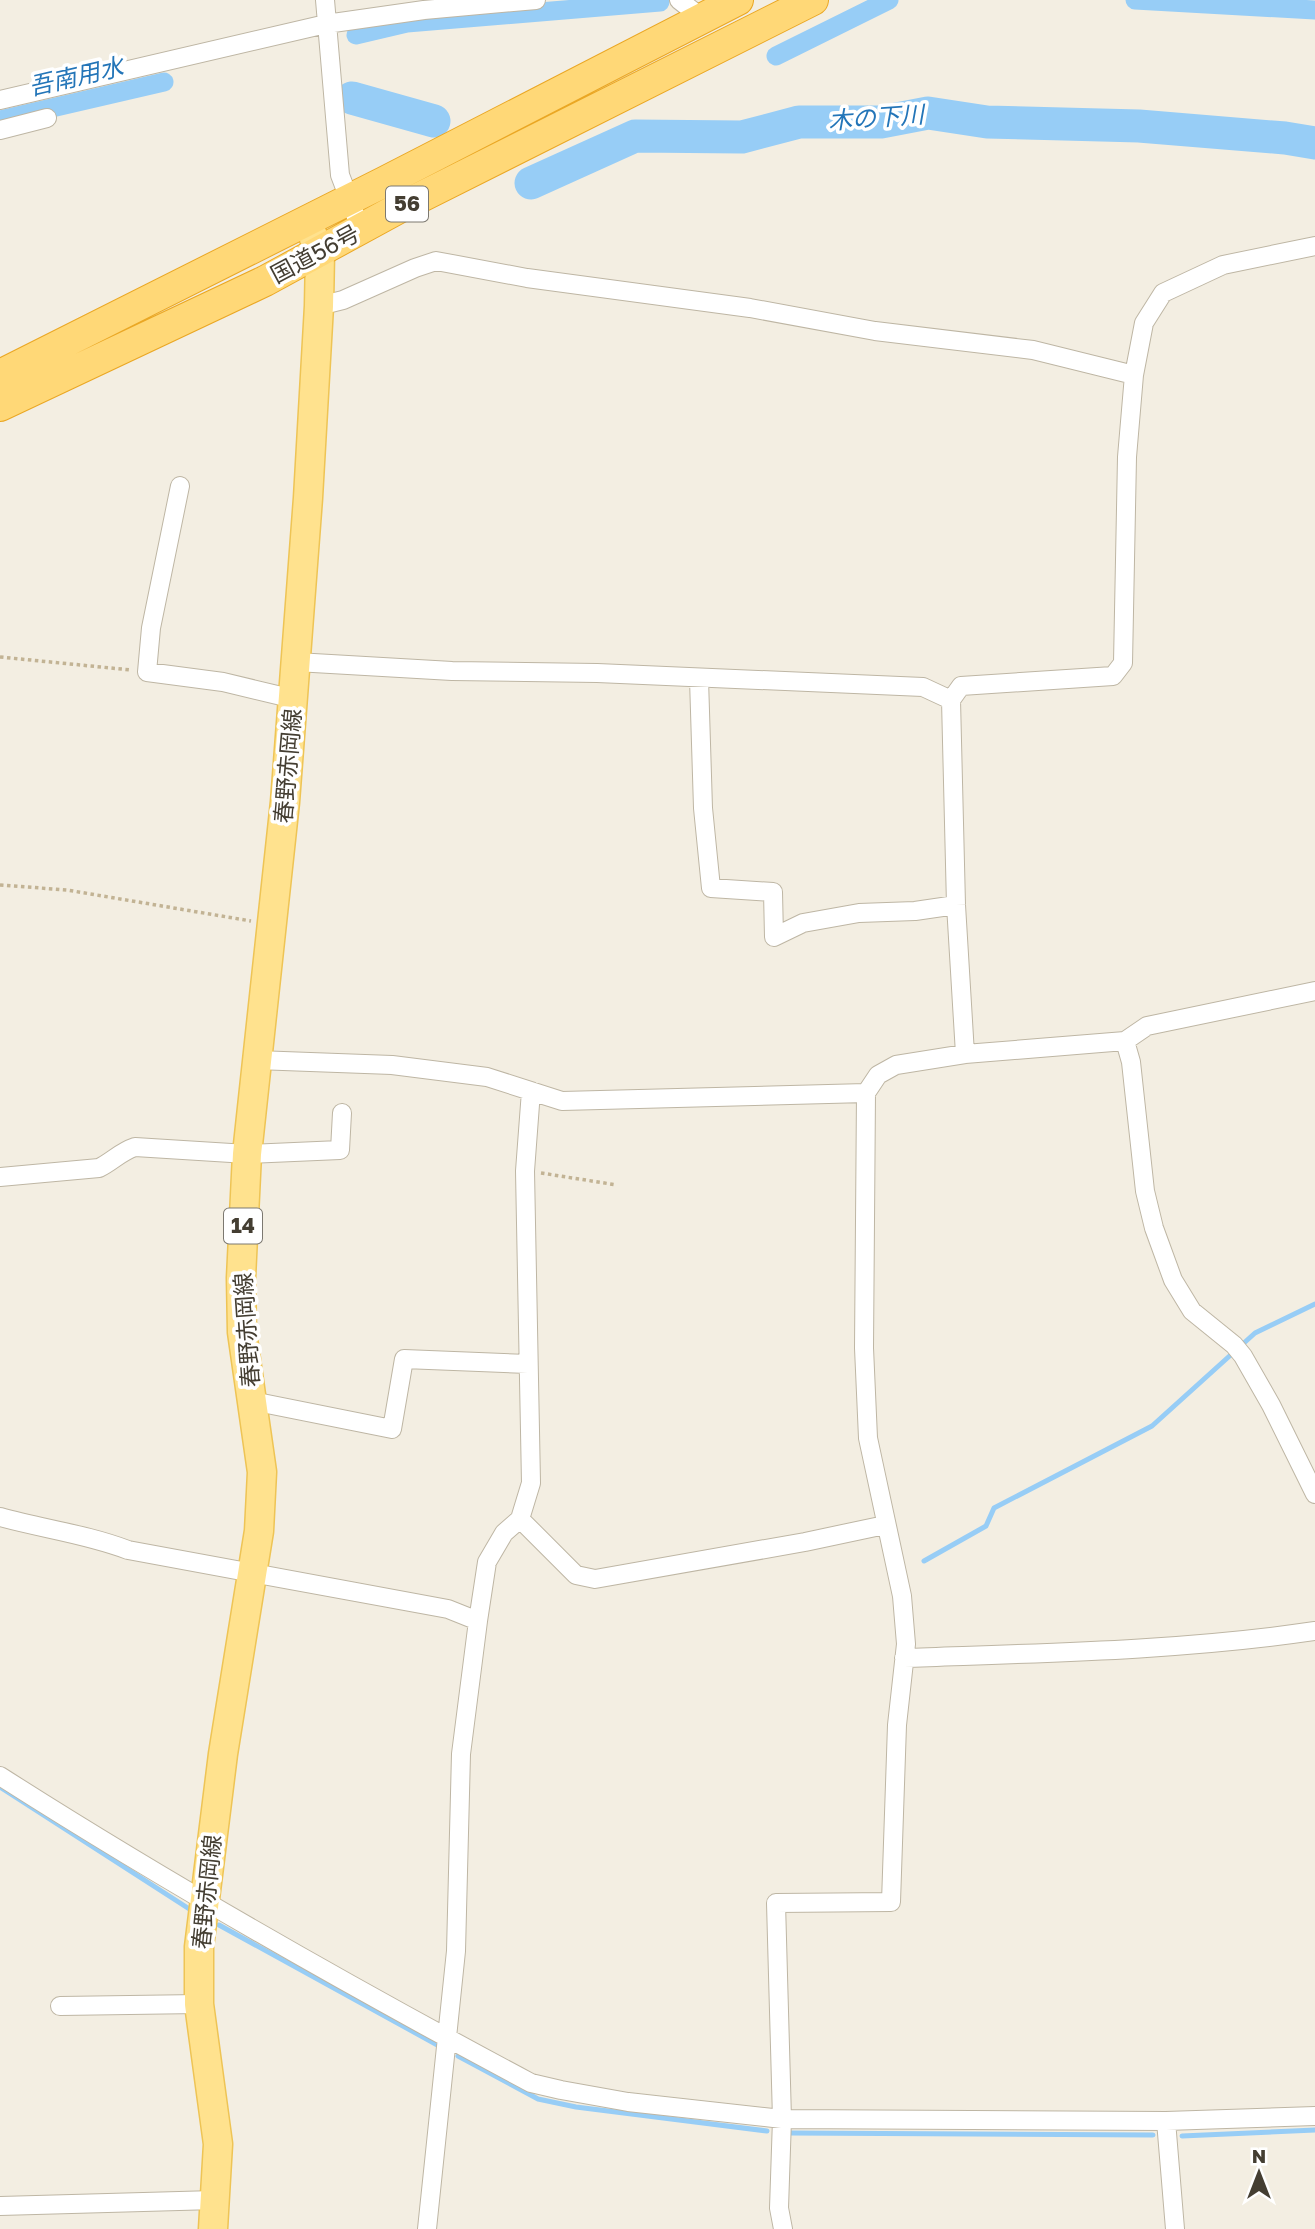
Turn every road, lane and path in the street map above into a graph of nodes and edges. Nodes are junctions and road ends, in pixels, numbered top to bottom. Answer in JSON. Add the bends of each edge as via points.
{"nodes":[{"id":1,"x":324,"y":0,"type":"edge"},
{"id":2,"x":536,"y":0,"type":"edge"},
{"id":3,"x":738,"y":0,"type":"edge"},
{"id":4,"x":813,"y":0,"type":"edge"},
{"id":5,"x":690,"y":9,"type":"edge"},
{"id":6,"x":326,"y":24,"type":"junction"},
{"id":7,"x":0,"y":100,"type":"edge"},
{"id":8,"x":47,"y":118,"type":"dead end"},
{"id":9,"x":0,"y":130,"type":"edge"},
{"id":10,"x":348,"y":199,"type":"junction"},
{"id":11,"x":307,"y":221,"type":"junction"},
{"id":12,"x":361,"y":230,"type":"junction"},
{"id":13,"x":1315,"y":246,"type":"edge"},
{"id":14,"x":320,"y":253,"type":"junction"},
{"id":15,"x":320,"y":306,"type":"junction"},
{"id":16,"x":1135,"y":374,"type":"junction"},
{"id":17,"x":0,"y":375,"type":"edge"},
{"id":18,"x":0,"y":406,"type":"edge"},
{"id":19,"x":180,"y":486,"type":"dead end"},
{"id":20,"x":0,"y":657,"type":"edge"},
{"id":21,"x":296,"y":662,"type":"junction"},
{"id":22,"x":147,"y":672,"type":"junction"},
{"id":23,"x":699,"y":679,"type":"junction"},
{"id":24,"x":294,"y":699,"type":"junction"},
{"id":25,"x":951,"y":699,"type":"junction"},
{"id":26,"x":0,"y":885,"type":"edge"},
{"id":27,"x":956,"y":905,"type":"junction"},
{"id":28,"x":272,"y":924,"type":"junction"},
{"id":29,"x":1315,"y":991,"type":"edge"},
{"id":30,"x":1125,"y":1041,"type":"junction"},
{"id":31,"x":965,"y":1054,"type":"junction"},
{"id":32,"x":256,"y":1060,"type":"junction"},
{"id":33,"x":531,"y":1091,"type":"junction"},
{"id":34,"x":866,"y":1093,"type":"junction"},
{"id":35,"x":342,"y":1114,"type":"dead end"},
{"id":36,"x":247,"y":1154,"type":"junction"},
{"id":37,"x":525,"y":1171,"type":"junction"},
{"id":38,"x":0,"y":1177,"type":"edge"},
{"id":39,"x":617,"y":1185,"type":"dead end"},
{"id":40,"x":528,"y":1364,"type":"junction"},
{"id":41,"x":252,"y":1401,"type":"junction"},
{"id":42,"x":1315,"y":1494,"type":"edge"},
{"id":43,"x":0,"y":1517,"type":"edge"},
{"id":44,"x":520,"y":1519,"type":"junction"},
{"id":45,"x":886,"y":1525,"type":"junction"},
{"id":46,"x":253,"y":1573,"type":"junction"},
{"id":47,"x":478,"y":1621,"type":"junction"},
{"id":48,"x":1315,"y":1631,"type":"edge"},
{"id":49,"x":904,"y":1658,"type":"junction"},
{"id":50,"x":0,"y":1776,"type":"edge"},
{"id":51,"x":206,"y":1902,"type":"junction"},
{"id":52,"x":199,"y":2004,"type":"junction"},
{"id":53,"x":60,"y":2006,"type":"dead end"},
{"id":54,"x":448,"y":2039,"type":"junction"},
{"id":55,"x":1315,"y":2116,"type":"edge"},
{"id":56,"x":782,"y":2119,"type":"junction"},
{"id":57,"x":1166,"y":2121,"type":"junction"},
{"id":58,"x":215,"y":2200,"type":"junction"},
{"id":59,"x":0,"y":2206,"type":"edge"},
{"id":60,"x":213,"y":2229,"type":"edge"},
{"id":61,"x":427,"y":2229,"type":"edge"},
{"id":62,"x":783,"y":2229,"type":"edge"},
{"id":63,"x":1175,"y":2229,"type":"edge"}],
"edges":[{"from":1,"to":6,"type":"street"},
{"from":2,"to":6,"type":"street"},
{"from":3,"to":5,"type":"highway","name":"国道56号","number":"56"},
{"from":4,"to":12,"type":"highway","name":"国道56号","number":"56"},
{"from":5,"to":10,"type":"highway","name":"国道56号","number":"56"},
{"from":6,"to":7,"type":"street"},
{"from":6,"to":10,"type":"street","via":[[340,175]]},
{"from":8,"to":9,"type":"street"},
{"from":10,"to":11,"type":"highway","name":"国道56号","number":"56"},
{"from":10,"to":12,"type":"street"},
{"from":11,"to":14,"type":"main road","name":"春野赤岡線","number":"14"},
{"from":11,"to":17,"type":"highway","name":"国道56号","number":"56"},
{"from":12,"to":14,"type":"highway","name":"国道56号","number":"56"},
{"from":13,"to":16,"type":"street","via":[[1223,265],[1163,293],[1143,323]]},
{"from":14,"to":15,"type":"main road","name":"春野赤岡線","number":"14"},
{"from":14,"to":18,"type":"highway","name":"国道56号","number":"56"},
{"from":15,"to":16,"type":"street","via":[[436,261],[875,331],[1033,350]]},
{"from":15,"to":21,"type":"main road","name":"春野赤岡線","number":"14"},
{"from":16,"to":25,"type":"street","via":[[1126,457],[1123,663],[1113,676],[961,686]]},
{"from":19,"to":22,"type":"street","via":[[151,628]]},
{"from":20,"to":22,"type":"path"},
{"from":21,"to":23,"type":"street"},
{"from":21,"to":24,"type":"main road","name":"春野赤岡線","number":"14"},
{"from":22,"to":24,"type":"street","via":[[223,682]]},
{"from":23,"to":25,"type":"street","via":[[923,687]]},
{"from":23,"to":27,"type":"street","via":[[711,888],[773,892],[774,937],[803,923],[859,913]]},
{"from":24,"to":28,"type":"main road","name":"春野赤岡線","number":"14"},
{"from":25,"to":27,"type":"street"},
{"from":26,"to":28,"type":"path","via":[[66,890]]},
{"from":27,"to":31,"type":"street"},
{"from":28,"to":32,"type":"main road","name":"春野赤岡線","number":"14"},
{"from":29,"to":30,"type":"street","via":[[1147,1026]]},
{"from":30,"to":31,"type":"street"},
{"from":30,"to":42,"type":"street","via":[[1145,1191],[1173,1280],[1192,1311],[1238,1351]]},
{"from":31,"to":34,"type":"street","via":[[896,1065],[878,1075]]},
{"from":32,"to":33,"type":"street","via":[[392,1065],[487,1076]]},
{"from":32,"to":36,"type":"main road","name":"春野赤岡線","number":"14"},
{"from":33,"to":34,"type":"street","via":[[562,1101]]},
{"from":33,"to":37,"type":"street"},
{"from":34,"to":45,"type":"street","via":[[868,1438]]},
{"from":35,"to":36,"type":"street","via":[[340,1150]]},
{"from":36,"to":38,"type":"street","via":[[135,1147],[99,1168]]},
{"from":36,"to":41,"type":"main road","name":"春野赤岡線","number":"14","via":[[242,1332]]},
{"from":37,"to":39,"type":"path"},
{"from":37,"to":40,"type":"street"},
{"from":40,"to":41,"type":"street","via":[[404,1359],[392,1429]]},
{"from":40,"to":44,"type":"street","via":[[531,1483]]},
{"from":41,"to":46,"type":"main road","name":"春野赤岡線","number":"14","via":[[262,1472]]},
{"from":43,"to":46,"type":"street","via":[[128,1549]]},
{"from":44,"to":45,"type":"street","via":[[576,1575],[595,1579]]},
{"from":44,"to":47,"type":"street","via":[[504,1533],[486,1562]]},
{"from":45,"to":49,"type":"street","via":[[902,1596]]},
{"from":46,"to":47,"type":"street","via":[[448,1609]]},
{"from":46,"to":51,"type":"main road","name":"春野赤岡線","number":"14","via":[[223,1754]]},
{"from":47,"to":54,"type":"street","via":[[461,1754],[456,1951]]},
{"from":48,"to":49,"type":"street","via":[[1156,1648]]},
{"from":49,"to":56,"type":"street","via":[[891,1902],[776,1903]]},
{"from":50,"to":51,"type":"street"},
{"from":51,"to":52,"type":"main road","name":"春野赤岡線","number":"14","via":[[199,1947]]},
{"from":51,"to":54,"type":"street"},
{"from":52,"to":53,"type":"street"},
{"from":52,"to":58,"type":"main road","name":"春野赤岡線","number":"14","via":[[218,2144]]},
{"from":54,"to":56,"type":"street","via":[[531,2082],[561,2090]]},
{"from":54,"to":61,"type":"street"},
{"from":55,"to":57,"type":"street"},
{"from":56,"to":57,"type":"street"},
{"from":56,"to":62,"type":"street","via":[[779,2208]]},
{"from":57,"to":63,"type":"street"},
{"from":58,"to":59,"type":"street"},
{"from":58,"to":60,"type":"main road","name":"春野赤岡線","number":"14"}]}
